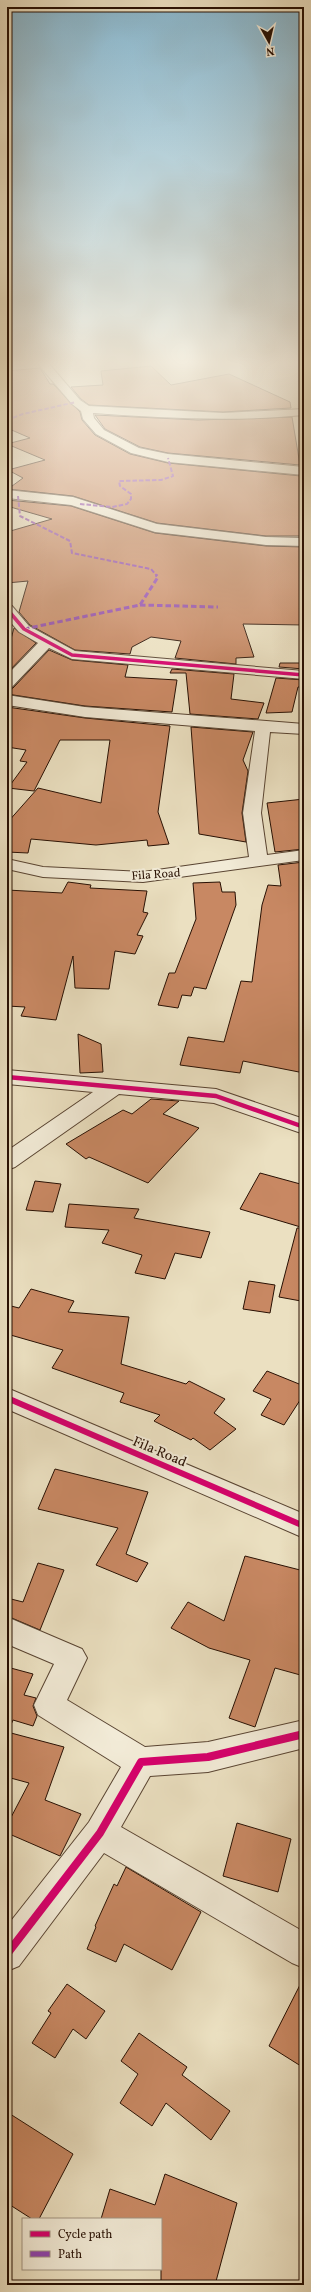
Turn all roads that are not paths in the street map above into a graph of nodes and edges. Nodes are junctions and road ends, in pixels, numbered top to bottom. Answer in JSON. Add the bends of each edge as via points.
{"nodes":[{"id":1,"x":7,"y":494,"type":"edge"},
{"id":2,"x":304,"y":542,"type":"edge"},
{"id":3,"x":7,"y":609,"type":"edge"},
{"id":4,"x":47,"y":642,"type":"junction"},
{"id":5,"x":304,"y":675,"type":"edge"},
{"id":6,"x":7,"y":684,"type":"edge"},
{"id":7,"x":7,"y":700,"type":"edge"},
{"id":8,"x":263,"y":727,"type":"junction"},
{"id":9,"x":304,"y":729,"type":"edge"},
{"id":10,"x":304,"y":856,"type":"edge"},
{"id":11,"x":259,"y":862,"type":"junction"},
{"id":12,"x":7,"y":864,"type":"edge"},
{"id":13,"x":7,"y":1077,"type":"edge"},
{"id":14,"x":113,"y":1088,"type":"junction"},
{"id":15,"x":304,"y":1127,"type":"edge"},
{"id":16,"x":7,"y":1162,"type":"edge"},
{"id":17,"x":7,"y":1398,"type":"edge"},
{"id":18,"x":304,"y":1526,"type":"edge"},
{"id":19,"x":7,"y":1630,"type":"edge"},
{"id":20,"x":304,"y":1734,"type":"edge"},
{"id":21,"x":141,"y":1762,"type":"junction"},
{"id":22,"x":100,"y":1833,"type":"junction"},
{"id":23,"x":304,"y":1951,"type":"edge"},
{"id":24,"x":7,"y":1954,"type":"edge"}],
"edges":[{"from":1,"to":2,"type":"street","via":[[72,501],[155,528],[266,541]]},
{"from":3,"to":4,"type":"street","via":[[24,629]]},
{"from":4,"to":5,"type":"street","via":[[72,655]]},
{"from":4,"to":6,"type":"street"},
{"from":7,"to":8,"type":"street","via":[[85,712]]},
{"from":8,"to":9,"type":"street"},
{"from":8,"to":11,"type":"street","via":[[252,813]]},
{"from":10,"to":11,"type":"street","name":"Fila Road"},
{"from":11,"to":12,"type":"street","name":"Fila Road","via":[[143,877],[43,872]]},
{"from":13,"to":14,"type":"street"},
{"from":14,"to":15,"type":"street","via":[[216,1096]]},
{"from":14,"to":16,"type":"street"},
{"from":17,"to":18,"type":"street","name":"Fila Road"},
{"from":19,"to":21,"type":"street","via":[[72,1658],[49,1705]]},
{"from":20,"to":21,"type":"street","via":[[208,1757]]},
{"from":21,"to":22,"type":"street"},
{"from":22,"to":23,"type":"street"},
{"from":22,"to":24,"type":"street"}]}
